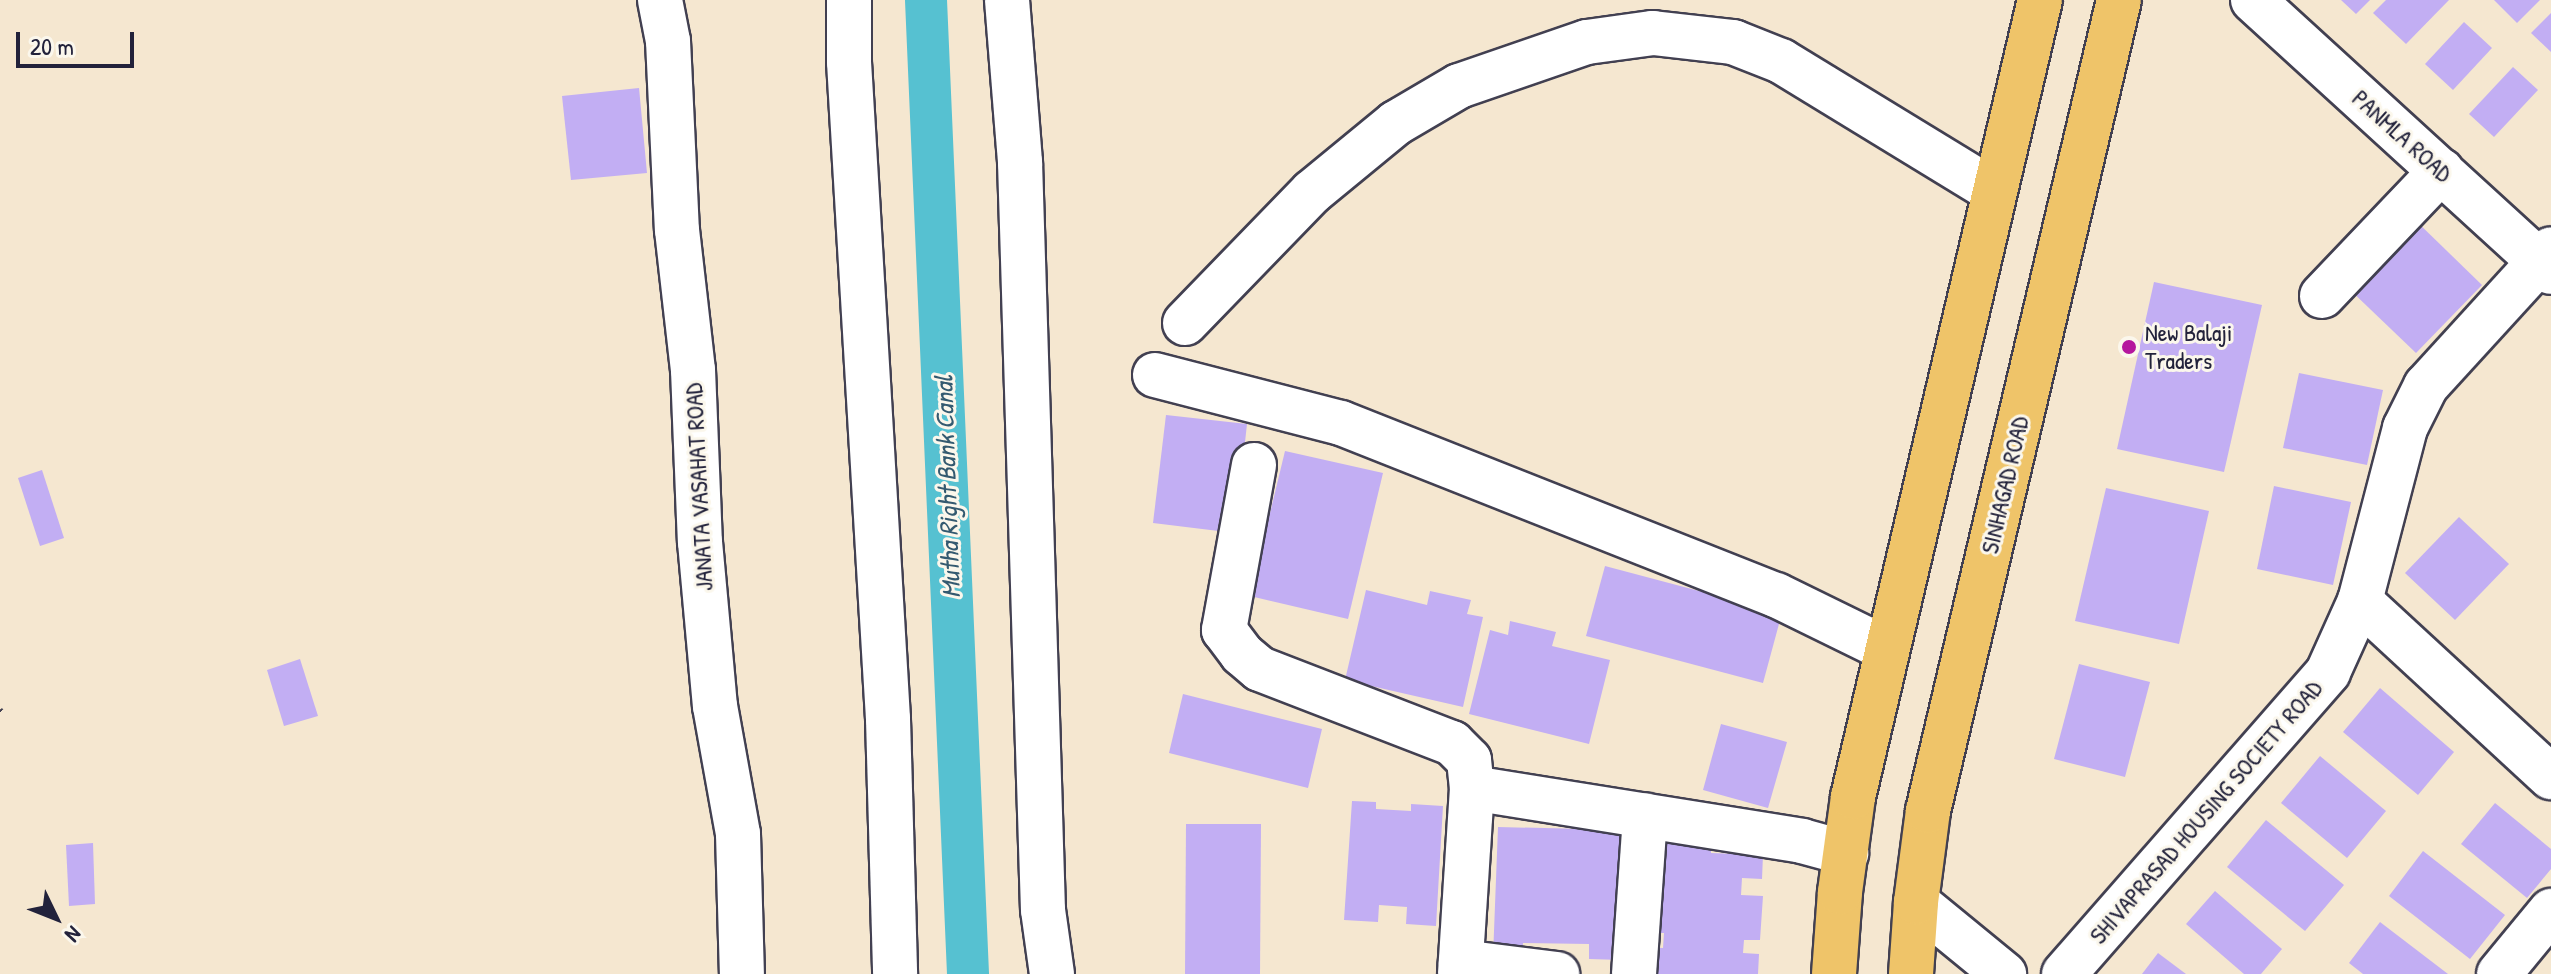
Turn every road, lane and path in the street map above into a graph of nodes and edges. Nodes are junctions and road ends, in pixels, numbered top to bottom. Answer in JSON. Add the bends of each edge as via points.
{"nodes":[{"id":1,"x":660,"y":0,"type":"edge"},
{"id":2,"x":849,"y":0,"type":"edge"},
{"id":3,"x":1007,"y":0,"type":"edge"},
{"id":4,"x":2040,"y":0,"type":"edge"},
{"id":5,"x":2119,"y":0,"type":"edge"},
{"id":6,"x":2253,"y":0,"type":"edge"},
{"id":7,"x":2441,"y":171,"type":"junction"},
{"id":8,"x":1994,"y":191,"type":"junction"},
{"id":9,"x":2547,"y":260,"type":"edge"},
{"id":10,"x":2322,"y":296,"type":"dead end"},
{"id":11,"x":1185,"y":323,"type":"dead end"},
{"id":12,"x":1155,"y":375,"type":"dead end"},
{"id":13,"x":1254,"y":465,"type":"dead end"},
{"id":14,"x":2360,"y":601,"type":"junction"},
{"id":15,"x":1886,"y":649,"type":"junction"},
{"id":16,"x":2551,"y":777,"type":"edge"},
{"id":17,"x":1472,"y":788,"type":"junction"},
{"id":18,"x":1645,"y":815,"type":"junction"},
{"id":19,"x":1846,"y":853,"type":"junction"},
{"id":20,"x":1916,"y":902,"type":"junction"},
{"id":21,"x":2551,"y":911,"type":"edge"},
{"id":22,"x":1461,"y":968,"type":"edge"},
{"id":23,"x":742,"y":974,"type":"edge"},
{"id":24,"x":895,"y":974,"type":"edge"},
{"id":25,"x":1052,"y":974,"type":"edge"},
{"id":26,"x":1557,"y":974,"type":"edge"},
{"id":27,"x":1634,"y":974,"type":"edge"},
{"id":28,"x":1834,"y":974,"type":"edge"},
{"id":29,"x":1911,"y":974,"type":"edge"},
{"id":30,"x":2004,"y":974,"type":"edge"},
{"id":31,"x":2064,"y":974,"type":"edge"},
{"id":32,"x":2499,"y":974,"type":"edge"}],
"edges":[{"from":1,"to":23,"type":"street","name":"JANATA VASAHAT ROAD","via":[[668,41],[677,230],[693,370],[700,542],[715,706],[738,834]]},
{"from":2,"to":24,"type":"street","via":[[888,719]]},
{"from":3,"to":25,"type":"street","via":[[1020,162],[1043,910]]},
{"from":4,"to":8,"type":"main road"},
{"from":5,"to":20,"type":"main road","name":"SINHAGAD ROAD","via":[[1928,811]]},
{"from":6,"to":7,"type":"street","name":"PANMLA ROAD"},
{"from":7,"to":9,"type":"street","name":"PANMLA ROAD"},
{"from":7,"to":10,"type":"street"},
{"from":8,"to":11,"type":"street","via":[[1781,61],[1733,42],[1653,33],[1587,42],[1459,86],[1396,123],[1312,192]]},
{"from":8,"to":15,"type":"main road"},
{"from":9,"to":14,"type":"street","name":"SHIVAPRASAD HOUSING SOCIETY ROAD","via":[[2426,386],[2405,428]]},
{"from":12,"to":15,"type":"street","via":[[1341,423],[1776,595]]},
{"from":13,"to":17,"type":"street","via":[[1224,630],[1260,669],[1452,743],[1469,760]]},
{"from":14,"to":16,"type":"street"},
{"from":14,"to":31,"type":"street","name":"SHIVAPRASAD HOUSING SOCIETY ROAD","via":[[2328,672]]},
{"from":15,"to":19,"type":"main road"},
{"from":17,"to":18,"type":"street"},
{"from":17,"to":22,"type":"street"},
{"from":18,"to":19,"type":"street"},
{"from":18,"to":27,"type":"street"},
{"from":19,"to":28,"type":"main road"},
{"from":20,"to":29,"type":"main road","name":"SINHAGAD ROAD"},
{"from":20,"to":30,"type":"street"},
{"from":21,"to":32,"type":"street"},
{"from":22,"to":26,"type":"street"}]}
